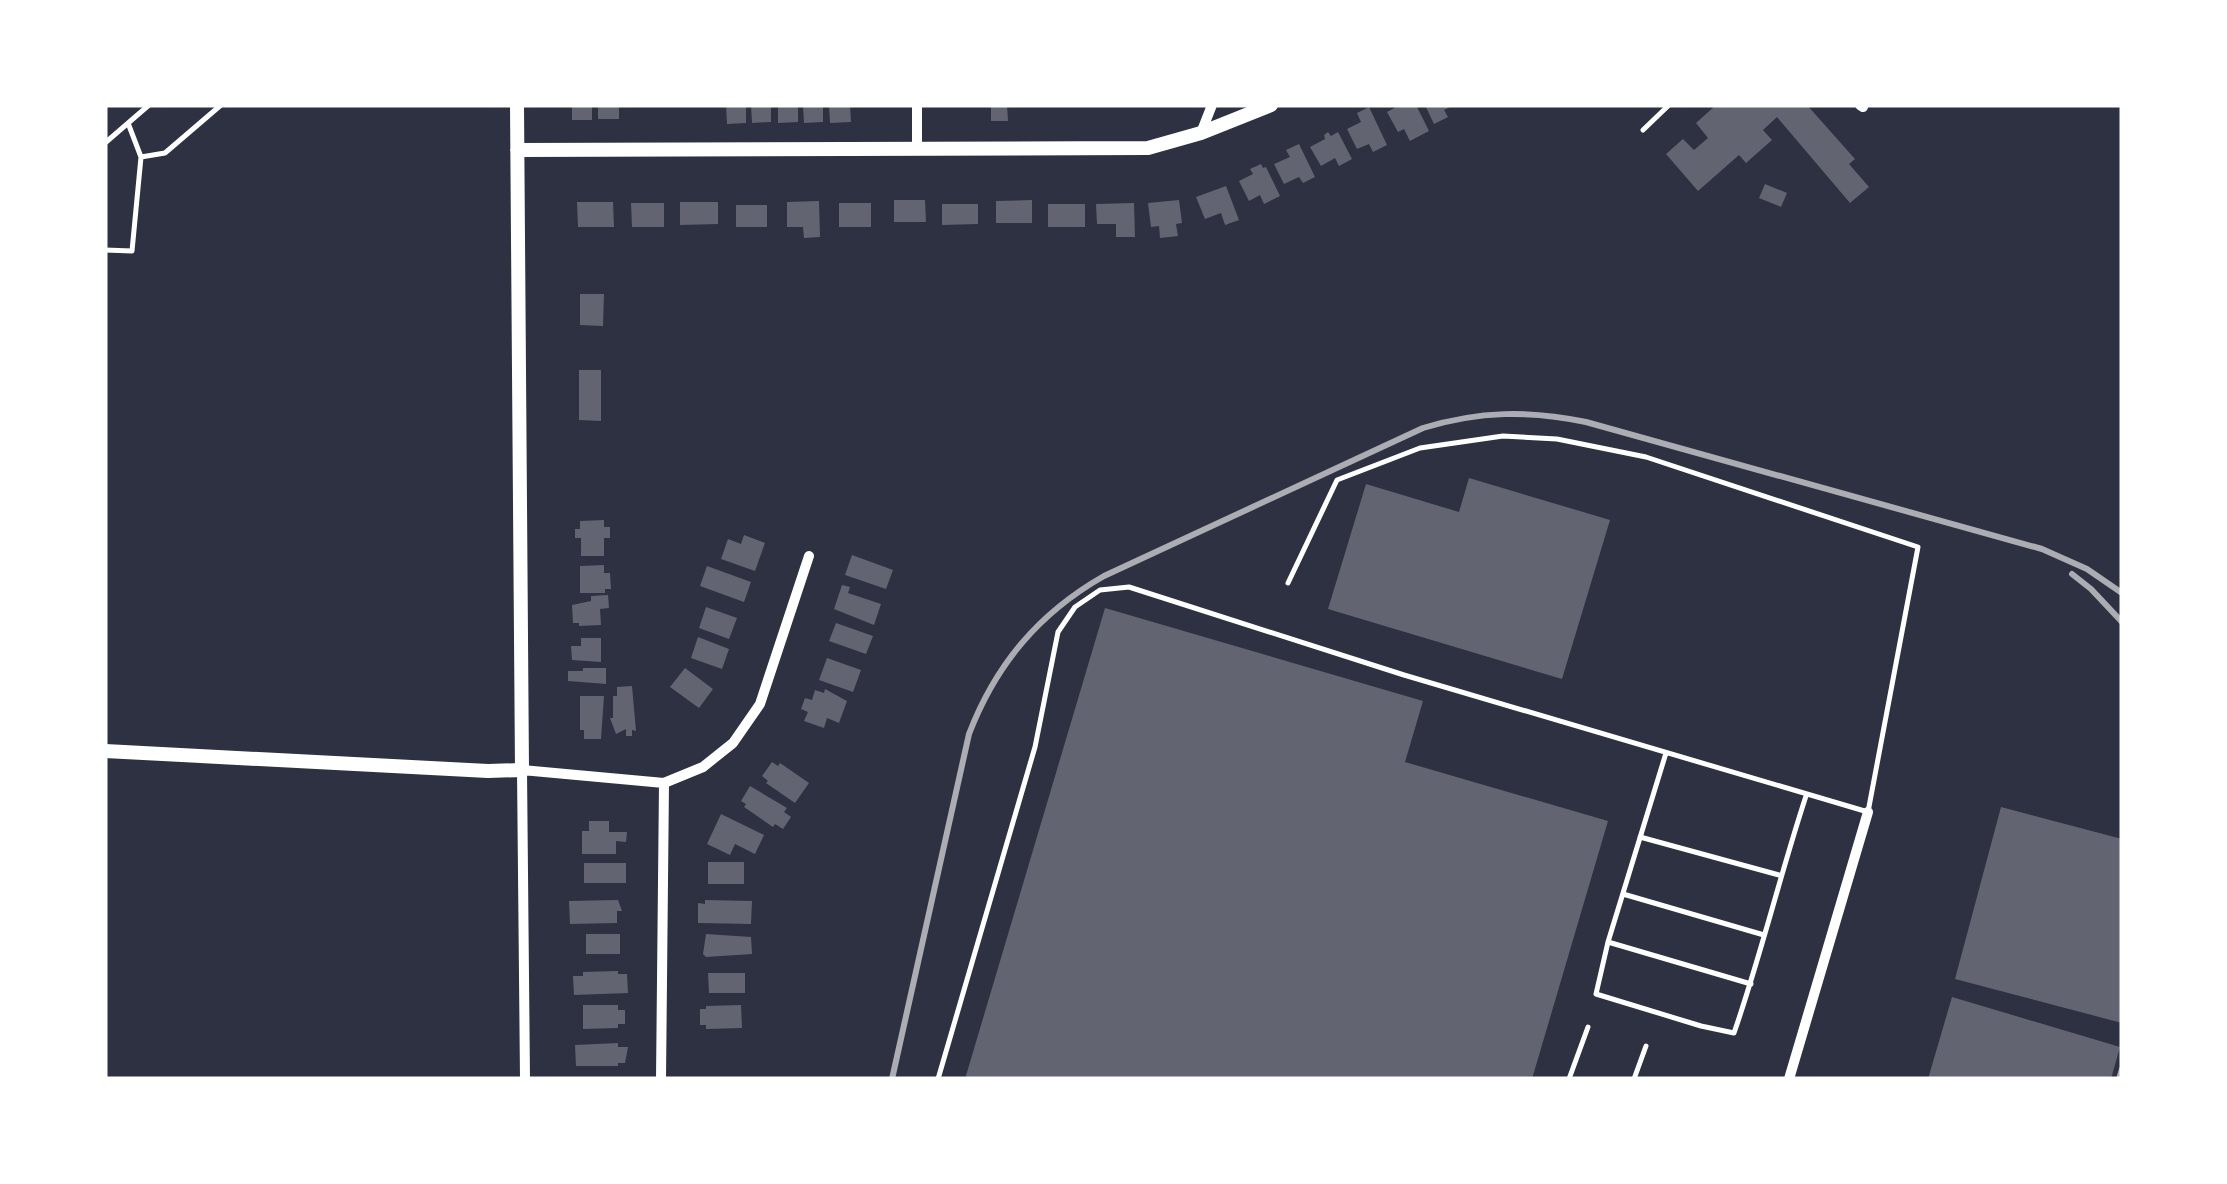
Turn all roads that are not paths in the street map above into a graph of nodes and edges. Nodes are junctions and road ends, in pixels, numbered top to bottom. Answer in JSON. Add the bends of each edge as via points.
{"nodes":[{"id":1,"x":149,"y":105,"type":"edge"},
{"id":2,"x":221,"y":105,"type":"edge"},
{"id":3,"x":517,"y":105,"type":"edge"},
{"id":4,"x":917,"y":105,"type":"edge"},
{"id":5,"x":1212,"y":105,"type":"edge"},
{"id":6,"x":1271,"y":105,"type":"edge"},
{"id":7,"x":1669,"y":105,"type":"edge"},
{"id":8,"x":128,"y":122,"type":"junction"},
{"id":9,"x":1643,"y":130,"type":"dead end"},
{"id":10,"x":1201,"y":133,"type":"junction"},
{"id":11,"x":105,"y":143,"type":"edge"},
{"id":12,"x":917,"y":148,"type":"junction"},
{"id":13,"x":518,"y":150,"type":"junction"},
{"id":14,"x":141,"y":158,"type":"junction"},
{"id":15,"x":105,"y":250,"type":"edge"},
{"id":16,"x":810,"y":556,"type":"dead end"},
{"id":17,"x":1288,"y":582,"type":"dead end"},
{"id":18,"x":105,"y":751,"type":"edge"},
{"id":19,"x":1666,"y":752,"type":"junction"},
{"id":20,"x":522,"y":770,"type":"junction"},
{"id":21,"x":664,"y":783,"type":"junction"},
{"id":22,"x":1806,"y":796,"type":"junction"},
{"id":23,"x":1868,"y":812,"type":"junction"},
{"id":24,"x":1640,"y":837,"type":"junction"},
{"id":25,"x":1779,"y":876,"type":"junction"},
{"id":26,"x":1623,"y":894,"type":"junction"},
{"id":27,"x":1764,"y":935,"type":"junction"},
{"id":28,"x":1608,"y":942,"type":"junction"},
{"id":29,"x":1751,"y":984,"type":"junction"},
{"id":30,"x":1588,"y":1027,"type":"dead end"},
{"id":31,"x":1646,"y":1046,"type":"dead end"},
{"id":32,"x":525,"y":1079,"type":"edge"},
{"id":33,"x":660,"y":1079,"type":"edge"},
{"id":34,"x":938,"y":1079,"type":"edge"},
{"id":35,"x":1569,"y":1079,"type":"edge"},
{"id":36,"x":1634,"y":1079,"type":"edge"},
{"id":37,"x":1789,"y":1079,"type":"edge"}],
"edges":[{"from":1,"to":8,"type":"lane"},
{"from":2,"to":14,"type":"lane","via":[[164,153]]},
{"from":3,"to":13,"type":"street"},
{"from":4,"to":12,"type":"street"},
{"from":5,"to":10,"type":"street"},
{"from":6,"to":10,"type":"street"},
{"from":7,"to":9,"type":"lane"},
{"from":8,"to":11,"type":"lane"},
{"from":8,"to":14,"type":"lane"},
{"from":10,"to":12,"type":"street","via":[[1148,148]]},
{"from":12,"to":13,"type":"street"},
{"from":13,"to":20,"type":"street"},
{"from":14,"to":15,"type":"lane","via":[[132,250]]},
{"from":16,"to":21,"type":"street","via":[[760,704],[718,755]]},
{"from":17,"to":23,"type":"lane","via":[[1337,480],[1420,448],[1503,436],[1646,457],[1918,547]]},
{"from":18,"to":20,"type":"street"},
{"from":19,"to":22,"type":"lane"},
{"from":19,"to":24,"type":"lane"},
{"from":19,"to":34,"type":"lane","via":[[1128,587],[1100,590],[1058,632],[1035,747]]},
{"from":20,"to":21,"type":"street"},
{"from":20,"to":32,"type":"street"},
{"from":21,"to":33,"type":"street"},
{"from":22,"to":23,"type":"lane"},
{"from":22,"to":25,"type":"lane"},
{"from":23,"to":37,"type":"street"},
{"from":24,"to":25,"type":"lane"},
{"from":24,"to":26,"type":"lane"},
{"from":25,"to":27,"type":"lane"},
{"from":26,"to":27,"type":"lane"},
{"from":26,"to":28,"type":"lane"},
{"from":27,"to":29,"type":"lane"},
{"from":28,"to":29,"type":"lane"},
{"from":28,"to":29,"type":"lane","via":[[1596,994],[1700,1026],[1734,1034]]},
{"from":30,"to":35,"type":"lane"},
{"from":31,"to":36,"type":"lane"}]}
